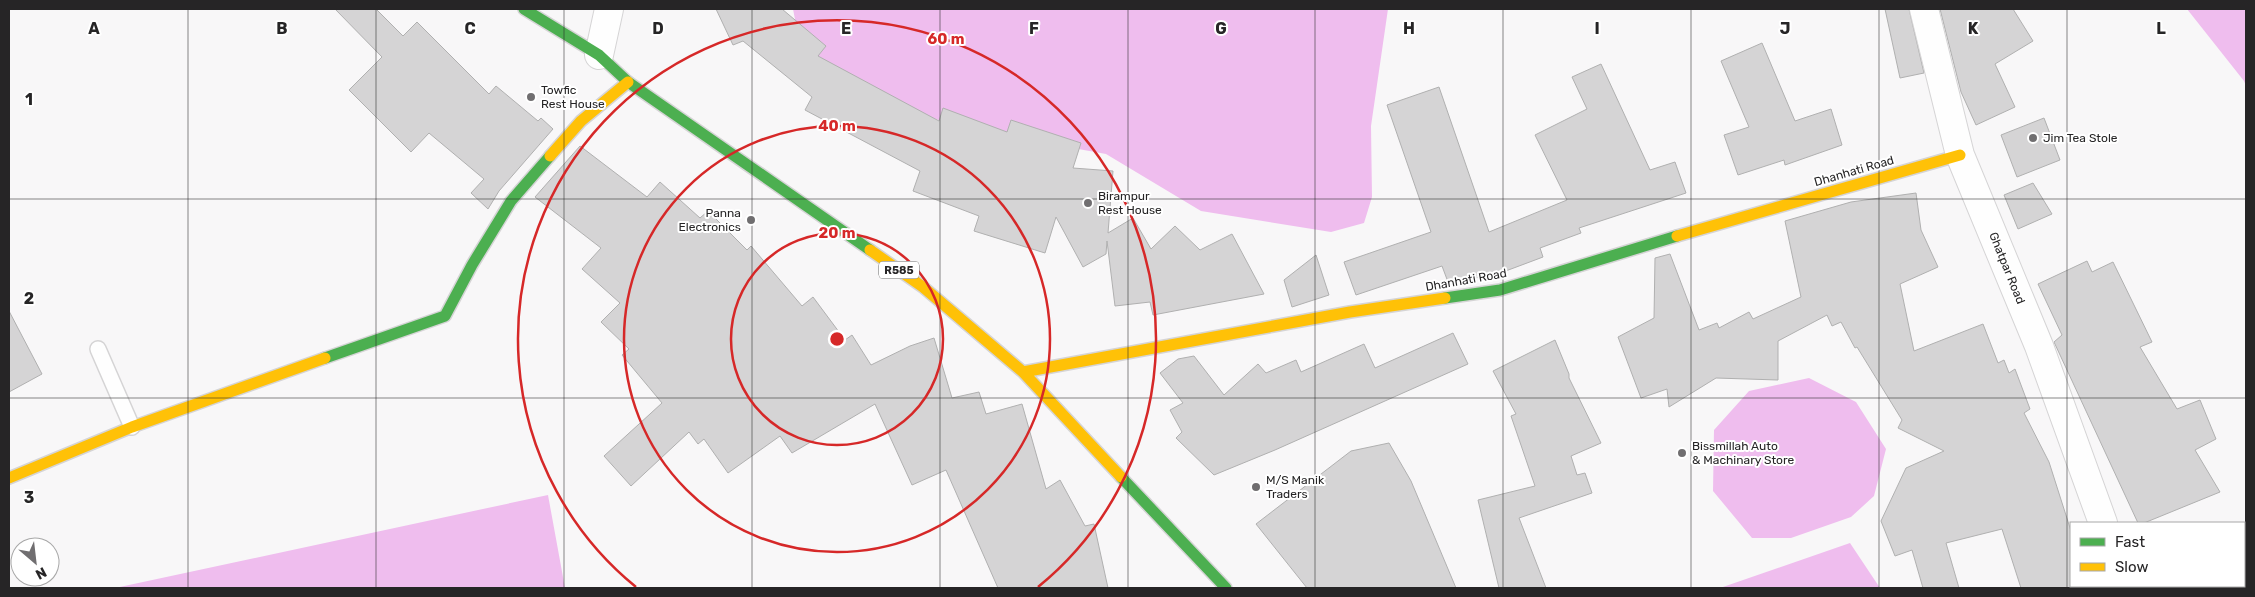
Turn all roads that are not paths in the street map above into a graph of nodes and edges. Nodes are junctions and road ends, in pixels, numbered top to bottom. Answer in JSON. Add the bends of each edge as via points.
{"nodes":[{"id":1,"x":524,"y":9,"type":"edge"},
{"id":2,"x":609,"y":9,"type":"edge"},
{"id":3,"x":1924,"y":9,"type":"edge"},
{"id":4,"x":599,"y":55,"type":"junction"},
{"id":5,"x":628,"y":82,"type":"junction"},
{"id":6,"x":1960,"y":154,"type":"junction"},
{"id":7,"x":98,"y":349,"type":"dead end"},
{"id":8,"x":1023,"y":372,"type":"junction"},
{"id":9,"x":132,"y":427,"type":"junction"},
{"id":10,"x":9,"y":478,"type":"edge"},
{"id":11,"x":2103,"y":522,"type":"edge"},
{"id":12,"x":1226,"y":588,"type":"edge"}],
"edges":[{"from":1,"to":4,"type":"street","number":"R585"},
{"from":2,"to":4,"type":"street"},
{"from":3,"to":6,"type":"street","name":"Ghatpar Road"},
{"from":4,"to":5,"type":"street","number":"R585"},
{"from":5,"to":8,"type":"street","number":"R585","via":[[923,287]]},
{"from":5,"to":9,"type":"street","via":[[581,121],[511,201],[445,316]]},
{"from":6,"to":8,"type":"street","name":"Dhanhati Road","via":[[1500,290],[1350,312]]},
{"from":6,"to":11,"type":"street","name":"Ghatpar Road","via":[[2039,346]]},
{"from":7,"to":9,"type":"lane"},
{"from":8,"to":12,"type":"street","number":"R585"},
{"from":9,"to":10,"type":"street"}]}
